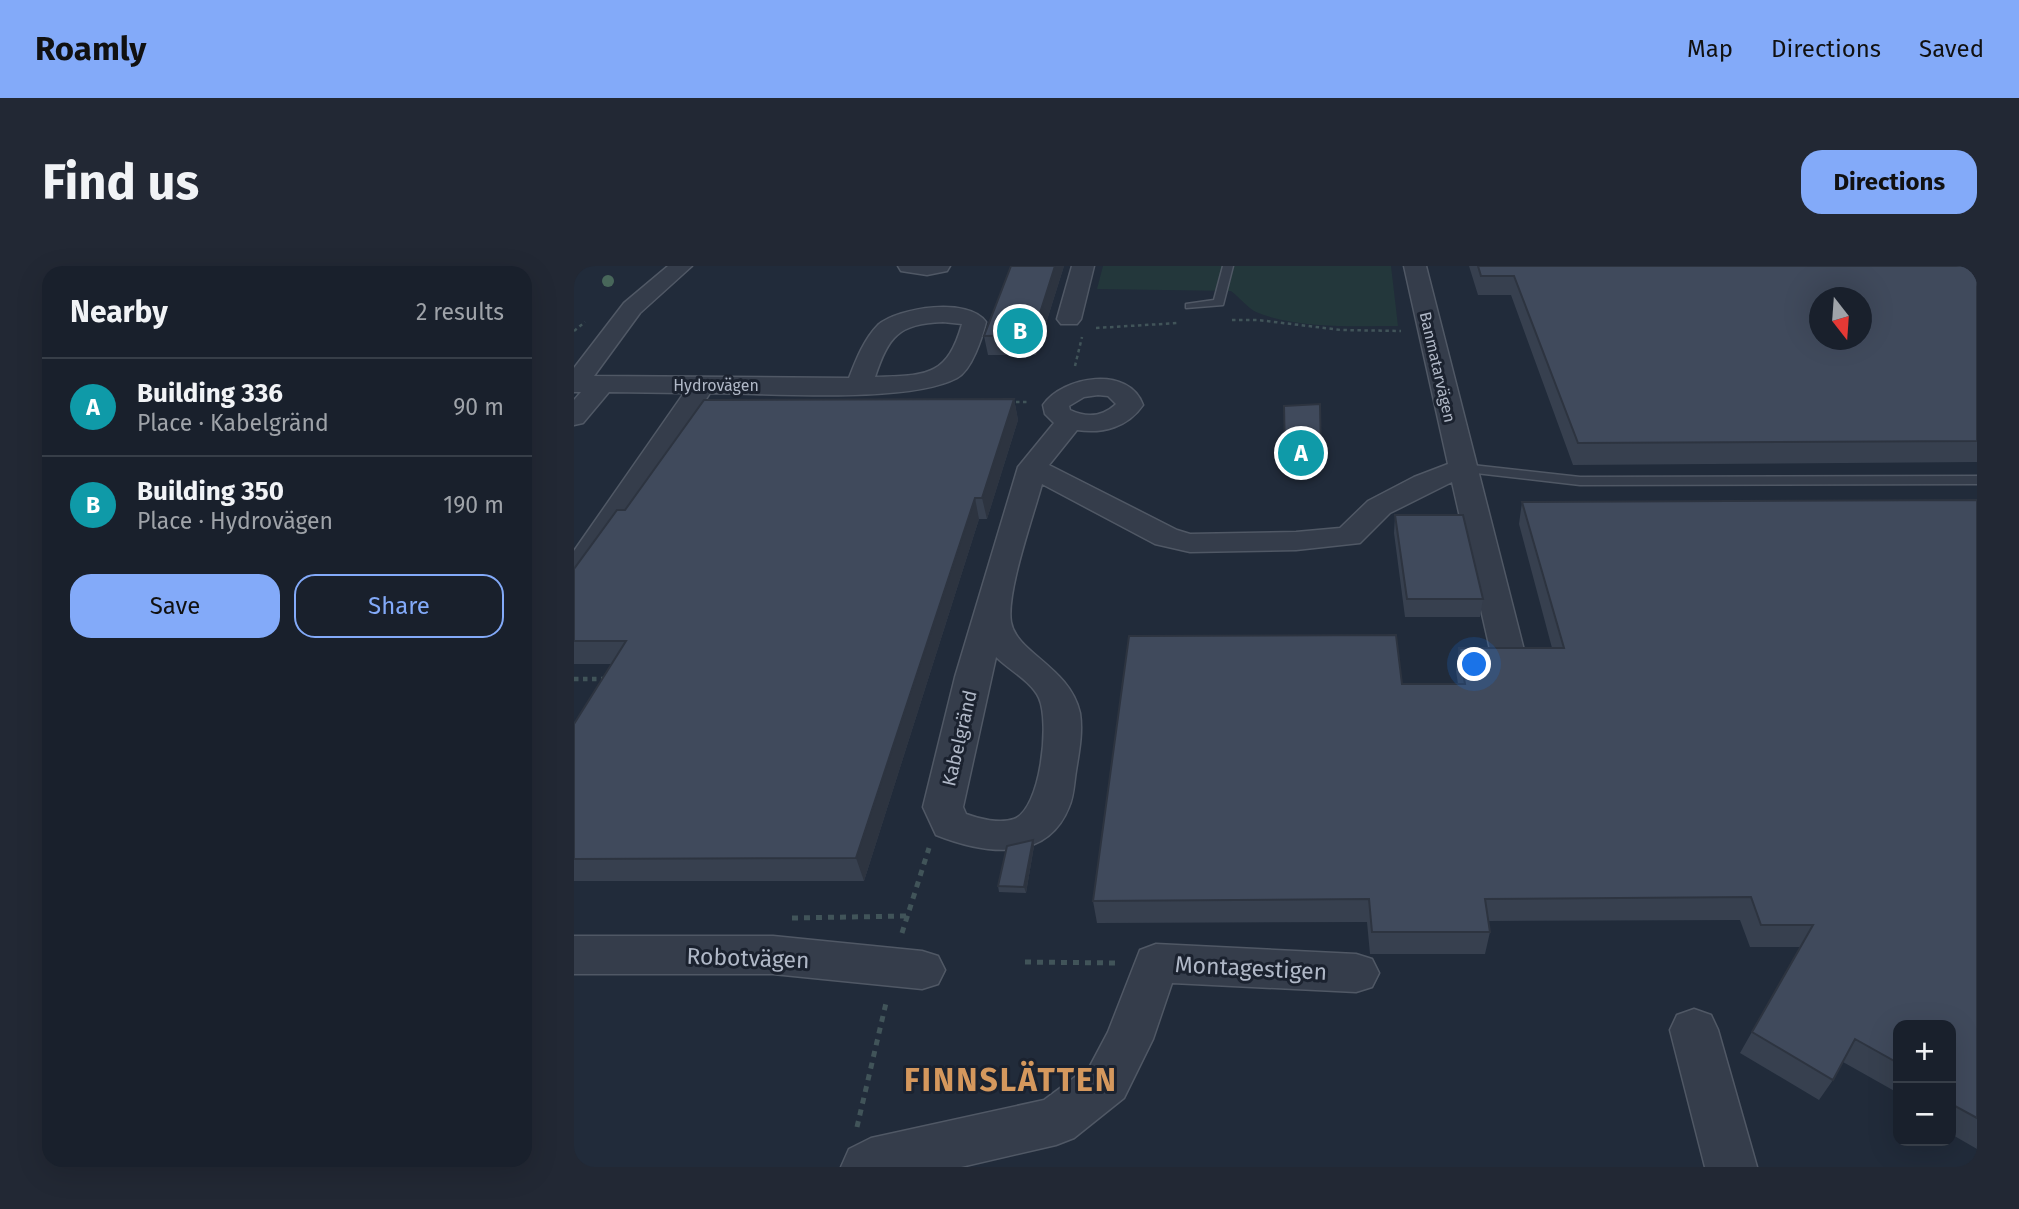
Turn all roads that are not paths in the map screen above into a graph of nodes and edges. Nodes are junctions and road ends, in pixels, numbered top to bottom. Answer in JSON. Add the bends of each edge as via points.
{"nodes":[{"id":1,"x":681,"y":266,"type":"edge"},
{"id":2,"x":909,"y":266,"type":"edge"},
{"id":3,"x":939,"y":266,"type":"edge"},
{"id":4,"x":1083,"y":266,"type":"edge"},
{"id":5,"x":1228,"y":266,"type":"edge"},
{"id":6,"x":1415,"y":266,"type":"edge"},
{"id":7,"x":1190,"y":306,"type":"dead end"},
{"id":8,"x":1076,"y":324,"type":"road end"},
{"id":9,"x":574,"y":384,"type":"edge"},
{"id":10,"x":702,"y":384,"type":"junction"},
{"id":11,"x":601,"y":385,"type":"junction"},
{"id":12,"x":859,"y":386,"type":"dead end"},
{"id":13,"x":574,"y":417,"type":"edge"},
{"id":14,"x":1070,"y":421,"type":"dead end"},
{"id":15,"x":1032,"y":467,"type":"junction"},
{"id":16,"x":1461,"y":469,"type":"junction"},
{"id":17,"x":1977,"y":480,"type":"edge"},
{"id":18,"x":574,"y":573,"type":"edge"},
{"id":19,"x":993,"y":612,"type":"junction"},
{"id":20,"x":1509,"y":658,"type":"edge"},
{"id":21,"x":574,"y":956,"type":"edge"},
{"id":22,"x":922,"y":971,"type":"dead end"},
{"id":23,"x":1356,"y":973,"type":"dead end"},
{"id":24,"x":1694,"y":1030,"type":"dead end"},
{"id":25,"x":867,"y":1167,"type":"edge"},
{"id":26,"x":1731,"y":1167,"type":"edge"}],
"edges":[{"from":1,"to":9,"type":"street","via":[[632,308]]},
{"from":2,"to":3,"type":"street"},
{"from":4,"to":8,"type":"street"},
{"from":5,"to":7,"type":"lane","via":[[1219,303]]},
{"from":6,"to":16,"type":"street","name":"Banmatarvägen"},
{"from":9,"to":11,"type":"street","name":"Hydrovägen"},
{"from":10,"to":11,"type":"street","name":"Hydrovägen"},
{"from":10,"to":12,"type":"street","name":"Hydrovägen"},
{"from":10,"to":18,"type":"street"},
{"from":11,"to":13,"type":"street"},
{"from":14,"to":15,"type":"street","name":"Kabelgränd"},
{"from":15,"to":16,"type":"street","via":[[1166,537],[1190,543],[1349,536],[1379,508]]},
{"from":15,"to":19,"type":"street","name":"Kabelgränd"},
{"from":16,"to":17,"type":"lane","via":[[1580,481]]},
{"from":16,"to":20,"type":"street","name":"Banmatarvägen"},
{"from":19,"to":19,"type":"street","name":"Kabelgränd","via":[[997,633],[1043,678],[1056,696],[1062,718],[1063,738],[1048,811],[1034,828],[1011,836],[970,833],[950,824],[943,807]]},
{"from":21,"to":22,"type":"street","name":"Robotvägen","via":[[773,955]]},
{"from":23,"to":25,"type":"street","name":"Montagestigen","via":[[1156,963],[1129,1039],[1107,1082],[1056,1121]]},
{"from":24,"to":26,"type":"street"}]}
